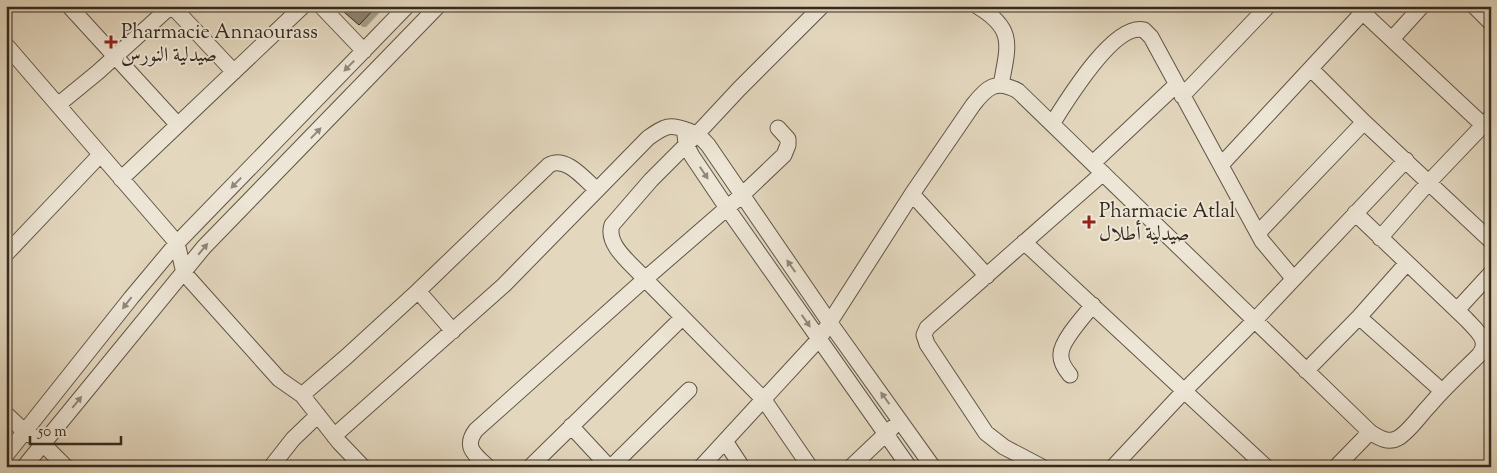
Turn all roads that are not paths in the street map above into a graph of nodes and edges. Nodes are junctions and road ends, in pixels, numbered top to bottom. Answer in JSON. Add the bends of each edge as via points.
{"nodes":[{"id":1,"x":69,"y":6,"type":"edge"},
{"id":2,"x":172,"y":6,"type":"edge"},
{"id":3,"x":303,"y":6,"type":"edge"},
{"id":4,"x":321,"y":6,"type":"edge"},
{"id":5,"x":438,"y":6,"type":"edge"},
{"id":6,"x":822,"y":6,"type":"edge"},
{"id":7,"x":977,"y":6,"type":"edge"},
{"id":8,"x":1268,"y":6,"type":"edge"},
{"id":9,"x":1422,"y":6,"type":"edge"},
{"id":10,"x":1474,"y":6,"type":"edge"},
{"id":11,"x":1360,"y":9,"type":"edge"},
{"id":12,"x":404,"y":10,"type":"edge"},
{"id":13,"x":1491,"y":23,"type":"edge"},
{"id":14,"x":415,"y":30,"type":"junction"},
{"id":15,"x":1392,"y":39,"type":"junction"},
{"id":16,"x":8,"y":51,"type":"edge"},
{"id":17,"x":364,"y":51,"type":"junction"},
{"id":18,"x":116,"y":57,"type":"junction"},
{"id":19,"x":1310,"y":69,"type":"junction"},
{"id":20,"x":234,"y":72,"type":"junction"},
{"id":21,"x":1001,"y":84,"type":"junction"},
{"id":22,"x":1179,"y":91,"type":"junction"},
{"id":23,"x":58,"y":104,"type":"junction"},
{"id":24,"x":1487,"y":121,"type":"edge"},
{"id":25,"x":1364,"y":122,"type":"junction"},
{"id":26,"x":1052,"y":124,"type":"junction"},
{"id":27,"x":178,"y":125,"type":"junction"},
{"id":28,"x":778,"y":128,"type":"dead end"},
{"id":29,"x":689,"y":136,"type":"junction"},
{"id":30,"x":100,"y":155,"type":"junction"},
{"id":31,"x":1406,"y":160,"type":"junction"},
{"id":32,"x":1221,"y":165,"type":"junction"},
{"id":33,"x":1098,"y":168,"type":"junction"},
{"id":34,"x":121,"y":179,"type":"junction"},
{"id":35,"x":1429,"y":182,"type":"junction"},
{"id":36,"x":597,"y":190,"type":"junction"},
{"id":37,"x":912,"y":194,"type":"junction"},
{"id":38,"x":742,"y":195,"type":"junction"},
{"id":39,"x":727,"y":208,"type":"junction"},
{"id":40,"x":1355,"y":213,"type":"junction"},
{"id":41,"x":1258,"y":234,"type":"junction"},
{"id":42,"x":1489,"y":235,"type":"edge"},
{"id":43,"x":1380,"y":238,"type":"junction"},
{"id":44,"x":1024,"y":242,"type":"junction"},
{"id":45,"x":177,"y":243,"type":"junction"},
{"id":46,"x":6,"y":254,"type":"edge"},
{"id":47,"x":1407,"y":264,"type":"junction"},
{"id":48,"x":184,"y":273,"type":"junction"},
{"id":49,"x":1491,"y":273,"type":"edge"},
{"id":50,"x":987,"y":276,"type":"junction"},
{"id":51,"x":1293,"y":278,"type":"junction"},
{"id":52,"x":645,"y":279,"type":"junction"},
{"id":53,"x":418,"y":291,"type":"junction"},
{"id":54,"x":1093,"y":305,"type":"junction"},
{"id":55,"x":1457,"y":310,"type":"junction"},
{"id":56,"x":1359,"y":317,"type":"junction"},
{"id":57,"x":682,"y":318,"type":"junction"},
{"id":58,"x":1255,"y":320,"type":"junction"},
{"id":59,"x":830,"y":324,"type":"junction"},
{"id":60,"x":453,"y":331,"type":"junction"},
{"id":61,"x":819,"y":339,"type":"junction"},
{"id":62,"x":1306,"y":371,"type":"junction"},
{"id":63,"x":1070,"y":375,"type":"dead end"},
{"id":64,"x":689,"y":390,"type":"dead end"},
{"id":65,"x":1185,"y":390,"type":"junction"},
{"id":66,"x":1442,"y":391,"type":"junction"},
{"id":67,"x":302,"y":395,"type":"junction"},
{"id":68,"x":764,"y":400,"type":"junction"},
{"id":69,"x":6,"y":414,"type":"edge"},
{"id":70,"x":318,"y":415,"type":"junction"},
{"id":71,"x":901,"y":421,"type":"junction"},
{"id":72,"x":571,"y":426,"type":"junction"},
{"id":73,"x":25,"y":432,"type":"junction"},
{"id":74,"x":1370,"y":432,"type":"junction"},
{"id":75,"x":886,"y":434,"type":"junction"},
{"id":76,"x":334,"y":436,"type":"junction"},
{"id":77,"x":725,"y":441,"type":"junction"},
{"id":78,"x":43,"y":444,"type":"junction"},
{"id":79,"x":6,"y":455,"type":"edge"},
{"id":80,"x":24,"y":467,"type":"edge"},
{"id":81,"x":66,"y":467,"type":"edge"},
{"id":82,"x":271,"y":467,"type":"edge"},
{"id":83,"x":362,"y":467,"type":"edge"},
{"id":84,"x":488,"y":467,"type":"edge"},
{"id":85,"x":530,"y":467,"type":"edge"},
{"id":86,"x":610,"y":467,"type":"edge"},
{"id":87,"x":701,"y":467,"type":"edge"},
{"id":88,"x":742,"y":467,"type":"edge"},
{"id":89,"x":810,"y":467,"type":"edge"},
{"id":90,"x":851,"y":467,"type":"edge"},
{"id":91,"x":910,"y":467,"type":"edge"},
{"id":92,"x":933,"y":467,"type":"edge"},
{"id":93,"x":1042,"y":467,"type":"edge"},
{"id":94,"x":1113,"y":467,"type":"edge"},
{"id":95,"x":1266,"y":467,"type":"edge"},
{"id":96,"x":1336,"y":467,"type":"edge"}],
"edges":[{"from":1,"to":18,"type":"street"},
{"from":2,"to":18,"type":"street"},
{"from":2,"to":20,"type":"street"},
{"from":3,"to":20,"type":"street"},
{"from":4,"to":17,"type":"street"},
{"from":5,"to":14,"type":"street"},
{"from":6,"to":29,"type":"street"},
{"from":7,"to":21,"type":"street","via":[[998,20],[1007,37]]},
{"from":8,"to":22,"type":"street"},
{"from":9,"to":15,"type":"street"},
{"from":10,"to":13,"type":"street"},
{"from":11,"to":15,"type":"street"},
{"from":11,"to":19,"type":"street"},
{"from":12,"to":14,"type":"street"},
{"from":12,"to":17,"type":"street"},
{"from":48,"to":14,"type":"street","one_way":true,"via":[[204,247]]},
{"from":15,"to":24,"type":"street"},
{"from":16,"to":23,"type":"street"},
{"from":17,"to":45,"type":"street","one_way":true},
{"from":18,"to":23,"type":"street"},
{"from":18,"to":27,"type":"street"},
{"from":19,"to":25,"type":"street"},
{"from":19,"to":32,"type":"street"},
{"from":20,"to":27,"type":"street"},
{"from":21,"to":26,"type":"street","via":[[1018,91]]},
{"from":21,"to":37,"type":"street","via":[[982,93]]},
{"from":22,"to":26,"type":"street","via":[[1151,38],[1144,30],[1138,30],[1122,37],[1102,53]]},
{"from":22,"to":32,"type":"street"},
{"from":22,"to":33,"type":"street"},
{"from":23,"to":30,"type":"street"},
{"from":24,"to":35,"type":"street"},
{"from":25,"to":31,"type":"street"},
{"from":25,"to":41,"type":"street"},
{"from":26,"to":33,"type":"street"},
{"from":27,"to":34,"type":"street"},
{"from":28,"to":38,"type":"street","via":[[788,139],[784,155]]},
{"from":29,"to":36,"type":"street","via":[[678,126],[669,126],[648,138]]},
{"from":29,"to":38,"type":"street","via":[[708,145]]},
{"from":29,"to":39,"type":"street","one_way":true},
{"from":29,"to":52,"type":"street","via":[[616,219],[610,231],[615,246]]},
{"from":30,"to":34,"type":"street"},
{"from":30,"to":46,"type":"street"},
{"from":31,"to":35,"type":"street"},
{"from":31,"to":40,"type":"street"},
{"from":32,"to":41,"type":"street"},
{"from":33,"to":44,"type":"street"},
{"from":33,"to":58,"type":"street"},
{"from":34,"to":45,"type":"street"},
{"from":35,"to":42,"type":"street"},
{"from":35,"to":43,"type":"street"},
{"from":36,"to":53,"type":"street","via":[[566,164],[549,165]]},
{"from":36,"to":60,"type":"street","via":[[504,285]]},
{"from":37,"to":50,"type":"street"},
{"from":37,"to":59,"type":"street"},
{"from":38,"to":39,"type":"street"},
{"from":59,"to":38,"type":"street","one_way":true},
{"from":39,"to":52,"type":"street"},
{"from":39,"to":61,"type":"street","one_way":true},
{"from":40,"to":43,"type":"street"},
{"from":40,"to":51,"type":"street"},
{"from":41,"to":51,"type":"street"},
{"from":43,"to":47,"type":"street"},
{"from":44,"to":50,"type":"street"},
{"from":44,"to":54,"type":"street"},
{"from":45,"to":48,"type":"street"},
{"from":45,"to":73,"type":"street","one_way":true},
{"from":47,"to":55,"type":"street"},
{"from":47,"to":56,"type":"street"},
{"from":48,"to":67,"type":"street","via":[[279,379]]},
{"from":78,"to":48,"type":"street","one_way":true},
{"from":49,"to":55,"type":"street"},
{"from":50,"to":93,"type":"street","via":[[927,328],[925,339],[986,433],[1004,447]]},
{"from":51,"to":58,"type":"street"},
{"from":52,"to":57,"type":"street"},
{"from":52,"to":84,"type":"street","via":[[476,430],[471,446]]},
{"from":53,"to":60,"type":"street"},
{"from":53,"to":67,"type":"street"},
{"from":54,"to":63,"type":"street","via":[[1062,347],[1060,356]]},
{"from":54,"to":65,"type":"street"},
{"from":55,"to":66,"type":"street","via":[[1482,336],[1484,346]]},
{"from":56,"to":62,"type":"street"},
{"from":56,"to":66,"type":"street"},
{"from":57,"to":68,"type":"street"},
{"from":57,"to":72,"type":"street"},
{"from":58,"to":62,"type":"street"},
{"from":58,"to":65,"type":"street"},
{"from":59,"to":61,"type":"street"},
{"from":71,"to":59,"type":"street","one_way":true},
{"from":60,"to":76,"type":"street"},
{"from":61,"to":68,"type":"street"},
{"from":61,"to":75,"type":"street"},
{"from":62,"to":74,"type":"street"},
{"from":64,"to":86,"type":"street"},
{"from":65,"to":94,"type":"street"},
{"from":65,"to":95,"type":"street"},
{"from":66,"to":74,"type":"street","via":[[1398,438],[1381,440]]},
{"from":67,"to":70,"type":"street"},
{"from":68,"to":77,"type":"street"},
{"from":68,"to":89,"type":"street"},
{"from":69,"to":73,"type":"street"},
{"from":70,"to":76,"type":"street"},
{"from":70,"to":82,"type":"street"},
{"from":71,"to":75,"type":"street"},
{"from":71,"to":92,"type":"street"},
{"from":72,"to":85,"type":"street"},
{"from":72,"to":86,"type":"street"},
{"from":73,"to":78,"type":"street"},
{"from":73,"to":79,"type":"street"},
{"from":74,"to":96,"type":"street"},
{"from":75,"to":90,"type":"street"},
{"from":75,"to":91,"type":"street"},
{"from":76,"to":83,"type":"street"},
{"from":77,"to":87,"type":"street"},
{"from":77,"to":88,"type":"street"},
{"from":78,"to":80,"type":"street"},
{"from":78,"to":81,"type":"street"}]}
